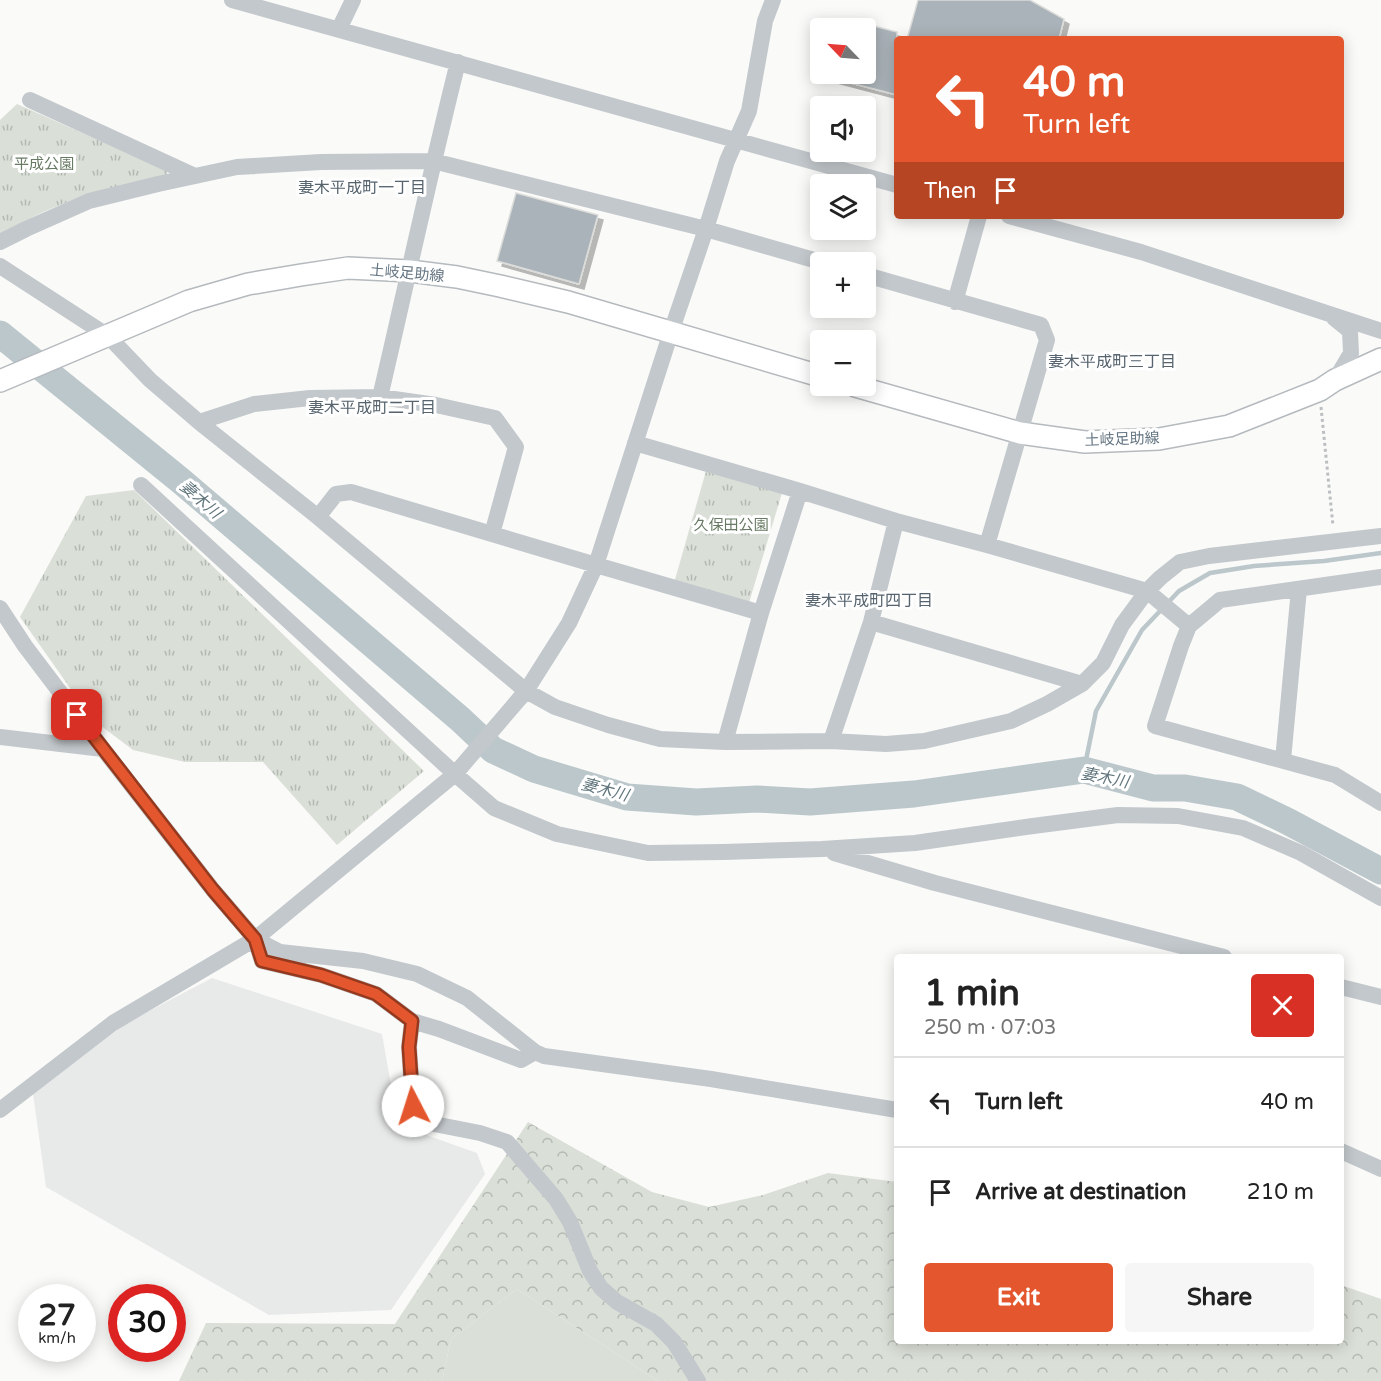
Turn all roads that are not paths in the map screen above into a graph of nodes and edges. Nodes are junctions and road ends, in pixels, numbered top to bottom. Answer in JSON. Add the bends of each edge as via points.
{"nodes":[{"id":1,"x":232,"y":0,"type":"edge"},
{"id":2,"x":353,"y":0,"type":"edge"},
{"id":3,"x":773,"y":0,"type":"edge"},
{"id":4,"x":339,"y":29,"type":"junction"},
{"id":5,"x":458,"y":62,"type":"junction"},
{"id":6,"x":30,"y":100,"type":"dead end"},
{"id":7,"x":736,"y":140,"type":"junction"},
{"id":8,"x":433,"y":160,"type":"junction"},
{"id":9,"x":195,"y":176,"type":"junction"},
{"id":10,"x":894,"y":184,"type":"edge"},
{"id":11,"x":978,"y":219,"type":"edge"},
{"id":12,"x":1020,"y":219,"type":"edge"},
{"id":13,"x":706,"y":229,"type":"junction"},
{"id":14,"x":0,"y":242,"type":"edge"},
{"id":15,"x":810,"y":259,"type":"edge"},
{"id":16,"x":0,"y":266,"type":"edge"},
{"id":17,"x":410,"y":271,"type":"junction"},
{"id":18,"x":876,"y":278,"type":"edge"},
{"id":19,"x":955,"y":302,"type":"junction"},
{"id":20,"x":1325,"y":312,"type":"junction"},
{"id":21,"x":1381,"y":331,"type":"edge"},
{"id":22,"x":670,"y":332,"type":"junction"},
{"id":23,"x":99,"y":339,"type":"junction"},
{"id":24,"x":1381,"y":359,"type":"edge"},
{"id":25,"x":810,"y":373,"type":"edge"},
{"id":26,"x":0,"y":381,"type":"edge"},
{"id":27,"x":1327,"y":385,"type":"junction"},
{"id":28,"x":876,"y":392,"type":"edge"},
{"id":29,"x":380,"y":397,"type":"junction"},
{"id":30,"x":199,"y":422,"type":"junction"},
{"id":31,"x":1020,"y":433,"type":"junction"},
{"id":32,"x":635,"y":443,"type":"junction"},
{"id":33,"x":141,"y":484,"type":"dead end"},
{"id":34,"x":800,"y":491,"type":"junction"},
{"id":35,"x":318,"y":517,"type":"junction"},
{"id":36,"x":896,"y":521,"type":"junction"},
{"id":37,"x":492,"y":534,"type":"junction"},
{"id":38,"x":1381,"y":536,"type":"edge"},
{"id":39,"x":987,"y":545,"type":"junction"},
{"id":40,"x":596,"y":565,"type":"junction"},
{"id":41,"x":1381,"y":577,"type":"edge"},
{"id":42,"x":1299,"y":589,"type":"junction"},
{"id":43,"x":1147,"y":591,"type":"junction"},
{"id":44,"x":0,"y":608,"type":"edge"},
{"id":45,"x":761,"y":613,"type":"junction"},
{"id":46,"x":871,"y":622,"type":"junction"},
{"id":47,"x":1189,"y":626,"type":"junction"},
{"id":48,"x":1082,"y":684,"type":"junction"},
{"id":49,"x":526,"y":691,"type":"junction"},
{"id":50,"x":0,"y":737,"type":"edge"},
{"id":51,"x":831,"y":741,"type":"junction"},
{"id":52,"x":725,"y":742,"type":"junction"},
{"id":53,"x":103,"y":749,"type":"junction"},
{"id":54,"x":1283,"y":760,"type":"junction"},
{"id":55,"x":455,"y":774,"type":"junction"},
{"id":56,"x":1381,"y":803,"type":"edge"},
{"id":57,"x":822,"y":849,"type":"junction"},
{"id":58,"x":1381,"y":898,"type":"edge"},
{"id":59,"x":255,"y":939,"type":"junction"},
{"id":60,"x":1212,"y":954,"type":"edge"},
{"id":61,"x":1344,"y":988,"type":"edge"},
{"id":62,"x":1381,"y":997,"type":"edge"},
{"id":63,"x":412,"y":1021,"type":"junction"},
{"id":64,"x":535,"y":1052,"type":"junction"},
{"id":65,"x":0,"y":1110,"type":"edge"},
{"id":66,"x":894,"y":1110,"type":"edge"},
{"id":67,"x":1344,"y":1152,"type":"edge"},
{"id":68,"x":1381,"y":1169,"type":"edge"},
{"id":69,"x":698,"y":1381,"type":"edge"}],
"edges":[{"from":1,"to":4,"type":"street"},
{"from":2,"to":4,"type":"street"},
{"from":3,"to":7,"type":"street","via":[[765,21],[749,111]]},
{"from":4,"to":5,"type":"street"},
{"from":5,"to":7,"type":"street"},
{"from":5,"to":8,"type":"street"},
{"from":6,"to":9,"type":"street"},
{"from":7,"to":10,"type":"street"},
{"from":7,"to":13,"type":"street"},
{"from":8,"to":9,"type":"street","via":[[237,167]]},
{"from":8,"to":13,"type":"street"},
{"from":8,"to":17,"type":"street"},
{"from":9,"to":14,"type":"street","via":[[89,201]]},
{"from":11,"to":19,"type":"street"},
{"from":12,"to":20,"type":"street","via":[[1141,252]]},
{"from":13,"to":15,"type":"street"},
{"from":13,"to":22,"type":"street"},
{"from":16,"to":23,"type":"street"},
{"from":17,"to":22,"type":"main road","name":"土岐足助線","via":[[457,277],[568,302]]},
{"from":17,"to":23,"type":"main road","name":"土岐足助線","via":[[348,268],[248,284],[189,301]]},
{"from":17,"to":29,"type":"street"},
{"from":18,"to":19,"type":"street"},
{"from":19,"to":31,"type":"street","via":[[1041,325],[1047,339]]},
{"from":20,"to":21,"type":"street"},
{"from":20,"to":27,"type":"street","via":[[1350,331],[1351,353]]},
{"from":22,"to":25,"type":"main road","name":"土岐足助線"},
{"from":22,"to":32,"type":"street"},
{"from":23,"to":26,"type":"main road","name":"土岐足助線"},
{"from":23,"to":30,"type":"street"},
{"from":24,"to":27,"type":"main road","name":"土岐足助線"},
{"from":27,"to":31,"type":"main road","name":"土岐足助線","via":[[1229,426],[1159,439],[1085,442]]},
{"from":28,"to":31,"type":"main road","name":"土岐足助線"},
{"from":29,"to":30,"type":"street","via":[[254,404]]},
{"from":29,"to":37,"type":"street","via":[[495,418],[516,447]]},
{"from":30,"to":35,"type":"street"},
{"from":31,"to":39,"type":"street"},
{"from":32,"to":34,"type":"street"},
{"from":32,"to":40,"type":"street"},
{"from":33,"to":55,"type":"street"},
{"from":34,"to":36,"type":"street"},
{"from":34,"to":45,"type":"street"},
{"from":35,"to":37,"type":"street","via":[[336,494],[351,492]]},
{"from":35,"to":49,"type":"street"},
{"from":36,"to":39,"type":"street"},
{"from":36,"to":46,"type":"street"},
{"from":37,"to":40,"type":"street"},
{"from":38,"to":43,"type":"street","via":[[1180,562]]},
{"from":39,"to":43,"type":"street"},
{"from":40,"to":45,"type":"street"},
{"from":40,"to":49,"type":"street","via":[[569,623]]},
{"from":41,"to":42,"type":"street"},
{"from":42,"to":47,"type":"street","via":[[1220,600]]},
{"from":42,"to":54,"type":"street"},
{"from":43,"to":47,"type":"street"},
{"from":43,"to":48,"type":"street","via":[[1122,625],[1103,663]]},
{"from":44,"to":53,"type":"street"},
{"from":45,"to":52,"type":"street"},
{"from":46,"to":48,"type":"street"},
{"from":46,"to":51,"type":"street"},
{"from":47,"to":54,"type":"street","via":[[1155,726]]},
{"from":48,"to":51,"type":"street","via":[[1011,721],[967,732],[886,744]]},
{"from":49,"to":52,"type":"street","via":[[555,707],[660,739]]},
{"from":49,"to":55,"type":"street"},
{"from":50,"to":53,"type":"street"},
{"from":51,"to":52,"type":"street"},
{"from":53,"to":59,"type":"street"},
{"from":54,"to":56,"type":"street","via":[[1335,776]]},
{"from":55,"to":57,"type":"street","via":[[494,808],[557,834],[648,853]]},
{"from":55,"to":59,"type":"street"},
{"from":57,"to":58,"type":"street","via":[[915,843],[1118,815],[1178,816],[1243,828],[1301,853]]},
{"from":57,"to":60,"type":"street","via":[[935,883]]},
{"from":59,"to":63,"type":"street","via":[[262,961],[376,994]]},
{"from":59,"to":64,"type":"street","via":[[280,952],[363,962],[417,974],[466,998]]},
{"from":59,"to":65,"type":"street","via":[[113,1023]]},
{"from":61,"to":62,"type":"street"},
{"from":63,"to":64,"type":"street","via":[[520,1060]]},
{"from":63,"to":69,"type":"street","via":[[409,1047],[413,1106],[424,1122],[507,1142],[556,1199],[601,1288],[656,1324],[674,1342]]},
{"from":64,"to":66,"type":"street"},
{"from":67,"to":68,"type":"street"}]}
